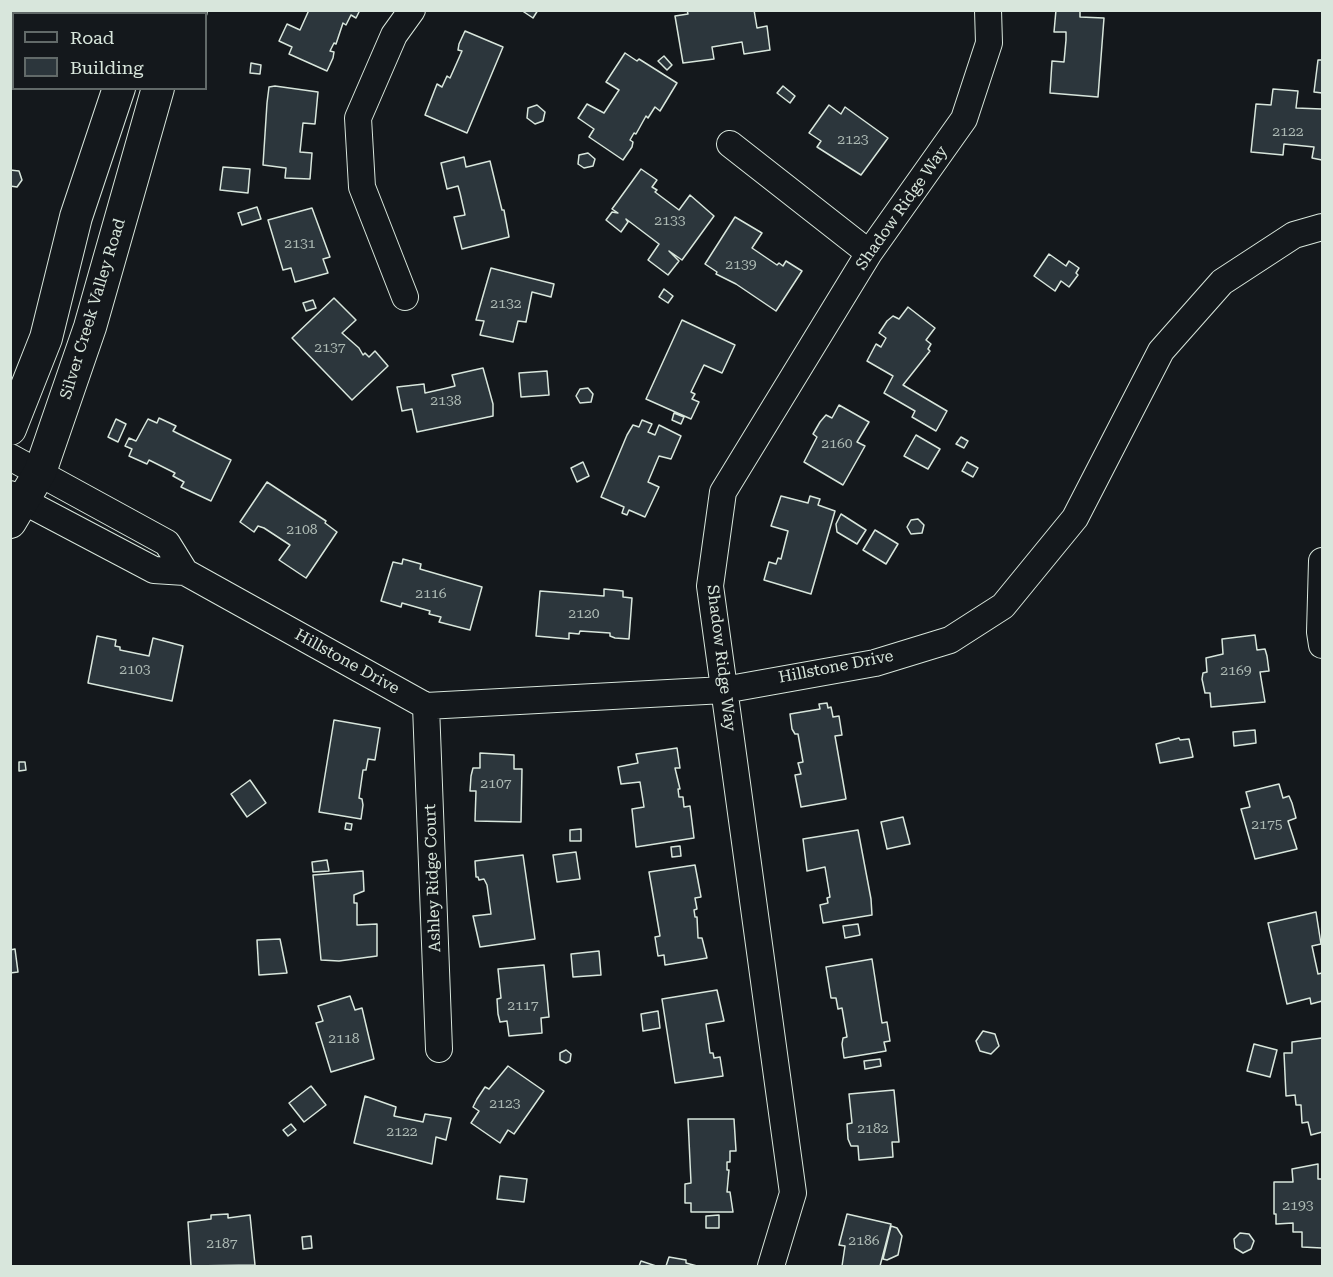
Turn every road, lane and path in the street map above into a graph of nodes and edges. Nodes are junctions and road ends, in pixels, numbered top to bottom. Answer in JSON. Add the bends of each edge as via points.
{"nodes":[{"id":1,"x":412,"y":10,"type":"edge"},
{"id":2,"x":988,"y":10,"type":"edge"},
{"id":3,"x":118,"y":90,"type":"edge"},
{"id":4,"x":157,"y":90,"type":"edge"},
{"id":5,"x":730,"y":144,"type":"dead end"},
{"id":6,"x":1323,"y":226,"type":"edge"},
{"id":7,"x":869,"y":253,"type":"junction"},
{"id":8,"x":405,"y":297,"type":"dead end"},
{"id":9,"x":10,"y":429,"type":"edge"},
{"id":10,"x":10,"y":457,"type":"edge"},
{"id":11,"x":40,"y":472,"type":"junction"},
{"id":12,"x":15,"y":506,"type":"edge"},
{"id":13,"x":1323,"y":561,"type":"edge"},
{"id":14,"x":185,"y":572,"type":"junction"},
{"id":15,"x":1323,"y":645,"type":"edge"},
{"id":16,"x":724,"y":690,"type":"junction"},
{"id":17,"x":426,"y":706,"type":"junction"},
{"id":18,"x":439,"y":1049,"type":"dead end"},
{"id":19,"x":771,"y":1266,"type":"edge"}],
"edges":[{"from":1,"to":8,"type":"street","via":[[394,35],[358,118],[362,187]]},
{"from":2,"to":7,"type":"street","name":"Shadow Ridge Way","via":[[989,43],[963,119]]},
{"from":3,"to":9,"type":"main road","via":[[76,217],[46,338]]},
{"from":4,"to":11,"type":"main road","name":"Silver Creek Valley Road","via":[[90,327]]},
{"from":5,"to":7,"type":"street"},
{"from":6,"to":16,"type":"street","name":"Hillstone Drive","via":[[1294,236],[1222,282],[1161,351],[1075,518],[1003,606],[950,640],[875,663]]},
{"from":7,"to":16,"type":"street","name":"Shadow Ridge Way","via":[[723,492],[710,586]]},
{"from":10,"to":11,"type":"street","name":"Hillstone Drive"},
{"from":11,"to":12,"type":"main road","name":"Silver Creek Valley Road"},
{"from":11,"to":14,"type":"street","name":"Hillstone Drive","via":[[167,543]]},
{"from":12,"to":14,"type":"street","name":"Hillstone Drive","via":[[154,570]]},
{"from":13,"to":15,"type":"street"},
{"from":14,"to":17,"type":"street","name":"Hillstone Drive"},
{"from":16,"to":17,"type":"street","name":"Hillstone Drive"},
{"from":16,"to":19,"type":"street","name":"Shadow Ridge Way","via":[[793,1193]]},
{"from":17,"to":18,"type":"street","name":"Ashley Ridge Court"}]}
